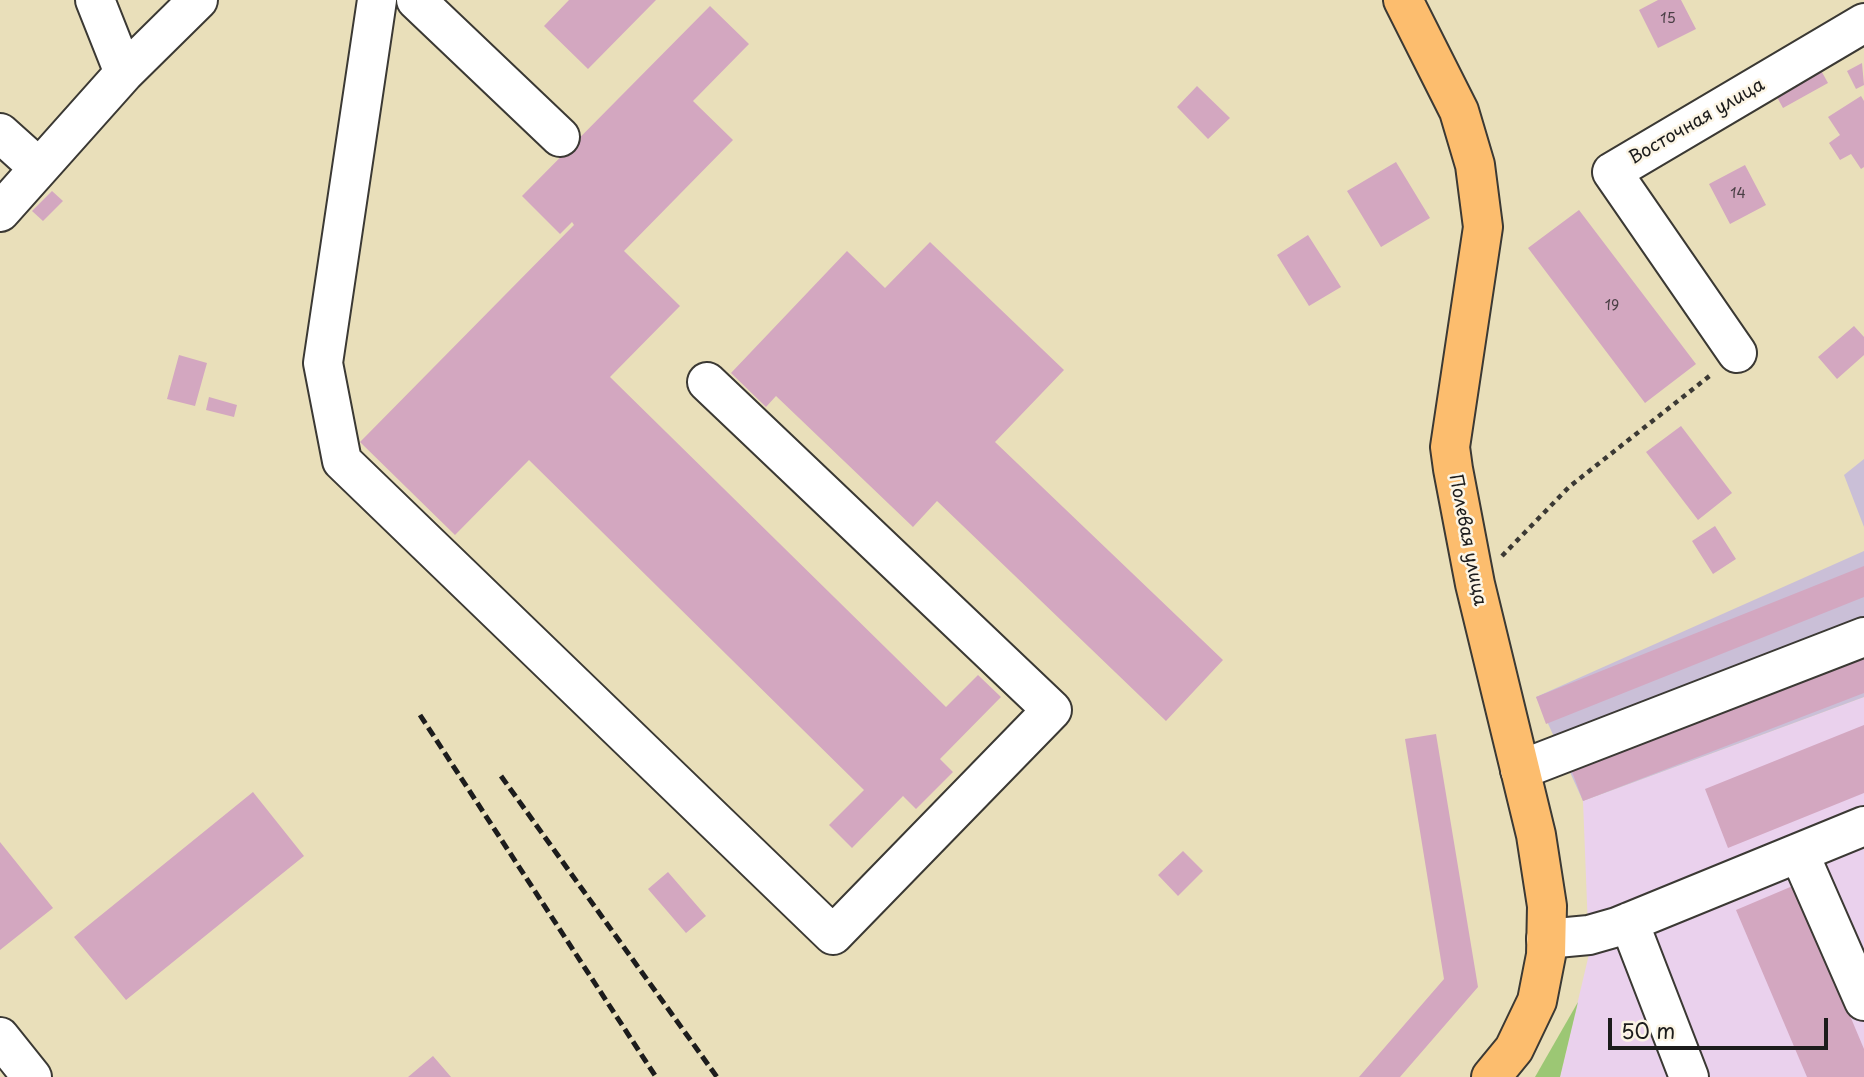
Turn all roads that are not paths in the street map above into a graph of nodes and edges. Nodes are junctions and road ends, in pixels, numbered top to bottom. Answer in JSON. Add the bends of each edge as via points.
{"nodes":[{"id":1,"x":96,"y":0,"type":"edge"},
{"id":2,"x":198,"y":0,"type":"edge"},
{"id":3,"x":377,"y":0,"type":"edge"},
{"id":4,"x":416,"y":0,"type":"edge"},
{"id":5,"x":1403,"y":0,"type":"edge"},
{"id":6,"x":1864,"y":23,"type":"edge"},
{"id":7,"x":124,"y":74,"type":"junction"},
{"id":8,"x":0,"y":133,"type":"edge"},
{"id":9,"x":561,"y":137,"type":"dead end"},
{"id":10,"x":39,"y":168,"type":"junction"},
{"id":11,"x":0,"y":212,"type":"edge"},
{"id":12,"x":1737,"y":353,"type":"road end"},
{"id":13,"x":707,"y":382,"type":"dead end"},
{"id":14,"x":1864,"y":637,"type":"edge"},
{"id":15,"x":1520,"y":770,"type":"junction"},
{"id":16,"x":1864,"y":826,"type":"edge"},
{"id":17,"x":1799,"y":853,"type":"junction"},
{"id":18,"x":1629,"y":922,"type":"junction"},
{"id":19,"x":1546,"y":939,"type":"junction"},
{"id":20,"x":1864,"y":1000,"type":"edge"},
{"id":21,"x":0,"y":1037,"type":"edge"},
{"id":22,"x":32,"y":1077,"type":"edge"},
{"id":23,"x":1491,"y":1077,"type":"edge"},
{"id":24,"x":1689,"y":1077,"type":"edge"}],
"edges":[{"from":1,"to":7,"type":"street"},
{"from":2,"to":7,"type":"street"},
{"from":3,"to":13,"type":"street","via":[[323,363],[342,461],[833,935],[1052,710]]},
{"from":4,"to":9,"type":"street"},
{"from":5,"to":15,"type":"main road","name":"Полевая улица","via":[[1459,111],[1482,209],[1450,447],[1457,505]]},
{"from":6,"to":12,"type":"street","name":"Восточная улица","via":[[1612,172]]},
{"from":7,"to":10,"type":"street"},
{"from":8,"to":10,"type":"street"},
{"from":10,"to":11,"type":"street"},
{"from":14,"to":15,"type":"street"},
{"from":15,"to":19,"type":"main road","name":"Полевая улица","via":[[1547,906]]},
{"from":16,"to":17,"type":"street"},
{"from":17,"to":18,"type":"street"},
{"from":17,"to":20,"type":"street"},
{"from":18,"to":19,"type":"street","via":[[1589,935]]},
{"from":18,"to":24,"type":"street"},
{"from":19,"to":23,"type":"main road","name":"Полевая улица","via":[[1537,1001],[1514,1049]]},
{"from":21,"to":22,"type":"street"}]}
